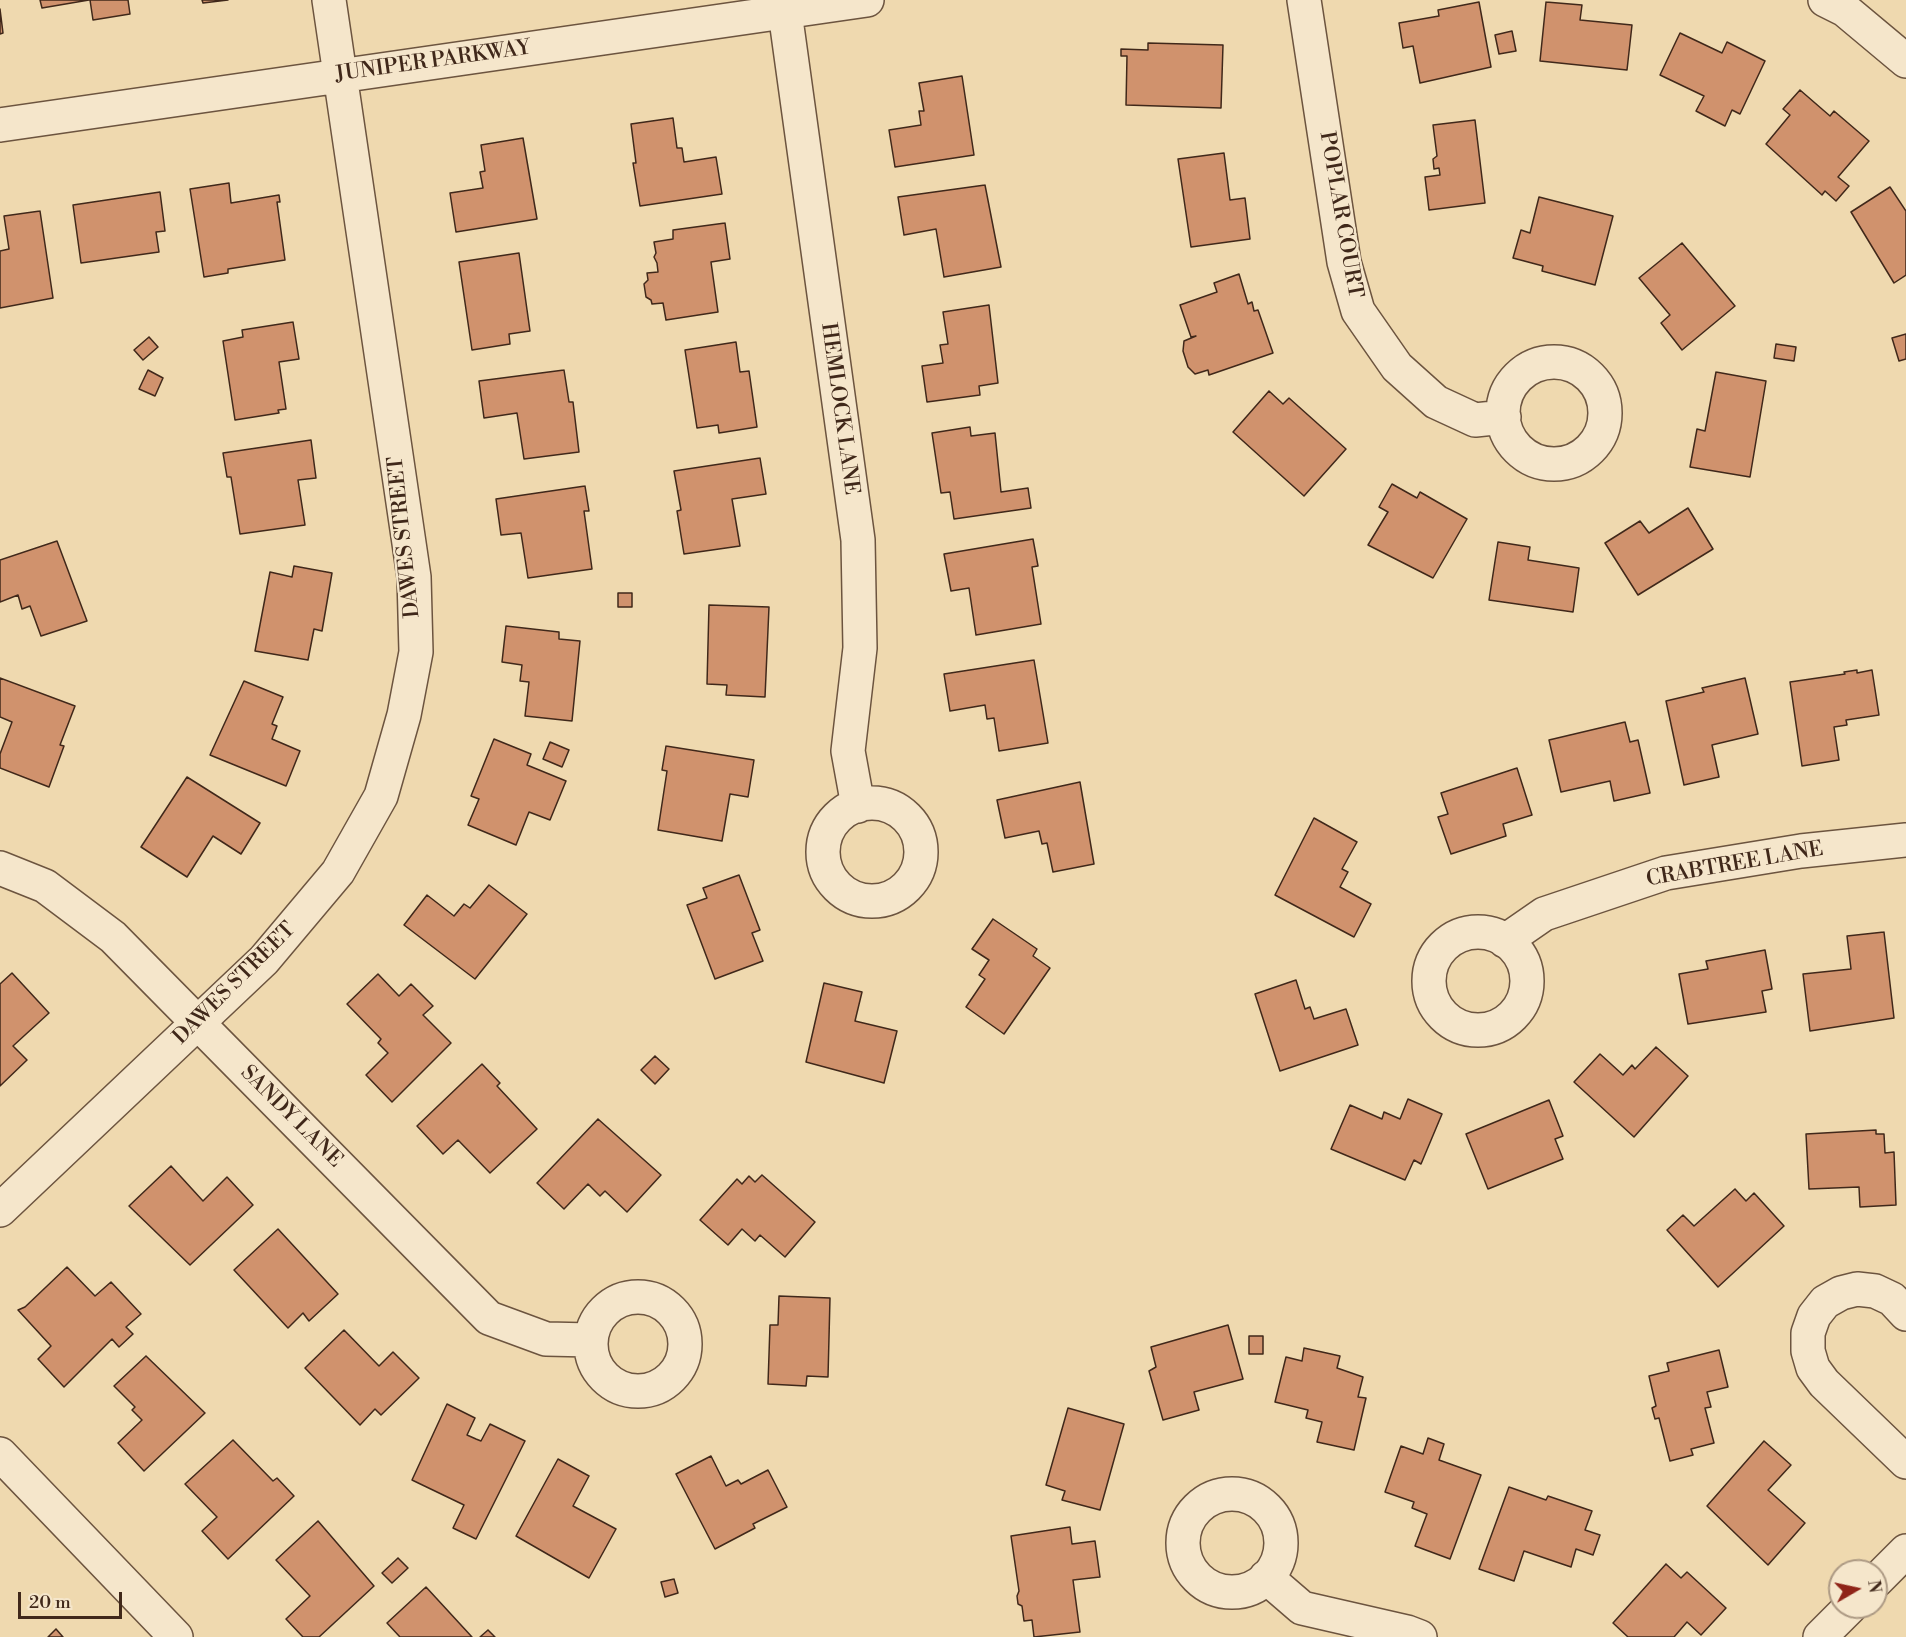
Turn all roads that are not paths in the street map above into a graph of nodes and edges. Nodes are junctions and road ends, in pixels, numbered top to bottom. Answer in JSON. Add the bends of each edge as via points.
{"nodes":[{"id":1,"x":329,"y":0,"type":"edge"},
{"id":2,"x":867,"y":0,"type":"edge"},
{"id":3,"x":1304,"y":0,"type":"edge"},
{"id":4,"x":1841,"y":3,"type":"edge"},
{"id":5,"x":785,"y":12,"type":"junction"},
{"id":6,"x":1906,"y":61,"type":"edge"},
{"id":7,"x":340,"y":75,"type":"junction"},
{"id":8,"x":0,"y":125,"type":"edge"},
{"id":9,"x":1504,"y":417,"type":"dead end"},
{"id":10,"x":858,"y":806,"type":"dead end"},
{"id":11,"x":1906,"y":840,"type":"edge"},
{"id":12,"x":0,"y":868,"type":"edge"},
{"id":13,"x":1505,"y":941,"type":"dead end"},
{"id":14,"x":198,"y":1023,"type":"junction"},
{"id":15,"x":0,"y":1210,"type":"edge"},
{"id":16,"x":1906,"y":1314,"type":"edge"},
{"id":17,"x":591,"y":1340,"type":"dead end"},
{"id":18,"x":0,"y":1454,"type":"edge"},
{"id":19,"x":1906,"y":1462,"type":"edge"},
{"id":20,"x":1906,"y":1551,"type":"edge"},
{"id":21,"x":1888,"y":1569,"type":"edge"},
{"id":22,"x":1266,"y":1577,"type":"dead end"},
{"id":23,"x":1838,"y":1619,"type":"edge"},
{"id":24,"x":176,"y":1637,"type":"edge"},
{"id":25,"x":1420,"y":1637,"type":"edge"},
{"id":26,"x":1820,"y":1637,"type":"edge"}],
"edges":[{"from":1,"to":7,"type":"street","name":"DAWES STREET"},
{"from":2,"to":5,"type":"street","name":"JUNIPER PARKWAY"},
{"from":3,"to":9,"type":"street","name":"POPLAR COURT","via":[[1344,262],[1358,311],[1398,367],[1436,402],[1475,420]]},
{"from":4,"to":6,"type":"street"},
{"from":5,"to":7,"type":"street","name":"JUNIPER PARKWAY"},
{"from":5,"to":10,"type":"street","name":"HEMLOCK LANE","via":[[858,540],[860,648],[848,751]]},
{"from":7,"to":8,"type":"street","name":"JUNIPER PARKWAY"},
{"from":7,"to":14,"type":"street","name":"DAWES STREET","via":[[414,577],[416,651],[404,715],[381,796],[338,872],[264,960]]},
{"from":11,"to":13,"type":"street","name":"CRABTREE LANE","via":[[1801,851],[1666,873],[1544,914]]},
{"from":12,"to":14,"type":"street","name":"SANDY LANE","via":[[45,886],[113,938]]},
{"from":14,"to":15,"type":"street","name":"DAWES STREET"},
{"from":14,"to":17,"type":"street","name":"SANDY LANE","via":[[489,1318],[546,1339]]},
{"from":16,"to":19,"type":"street","via":[[1892,1299],[1875,1291],[1857,1289],[1840,1293],[1825,1302],[1814,1316],[1808,1333],[1808,1352],[1824,1383]]},
{"from":18,"to":24,"type":"street"},
{"from":20,"to":21,"type":"street"},
{"from":22,"to":25,"type":"street","via":[[1302,1608]]},
{"from":23,"to":26,"type":"street"}]}
